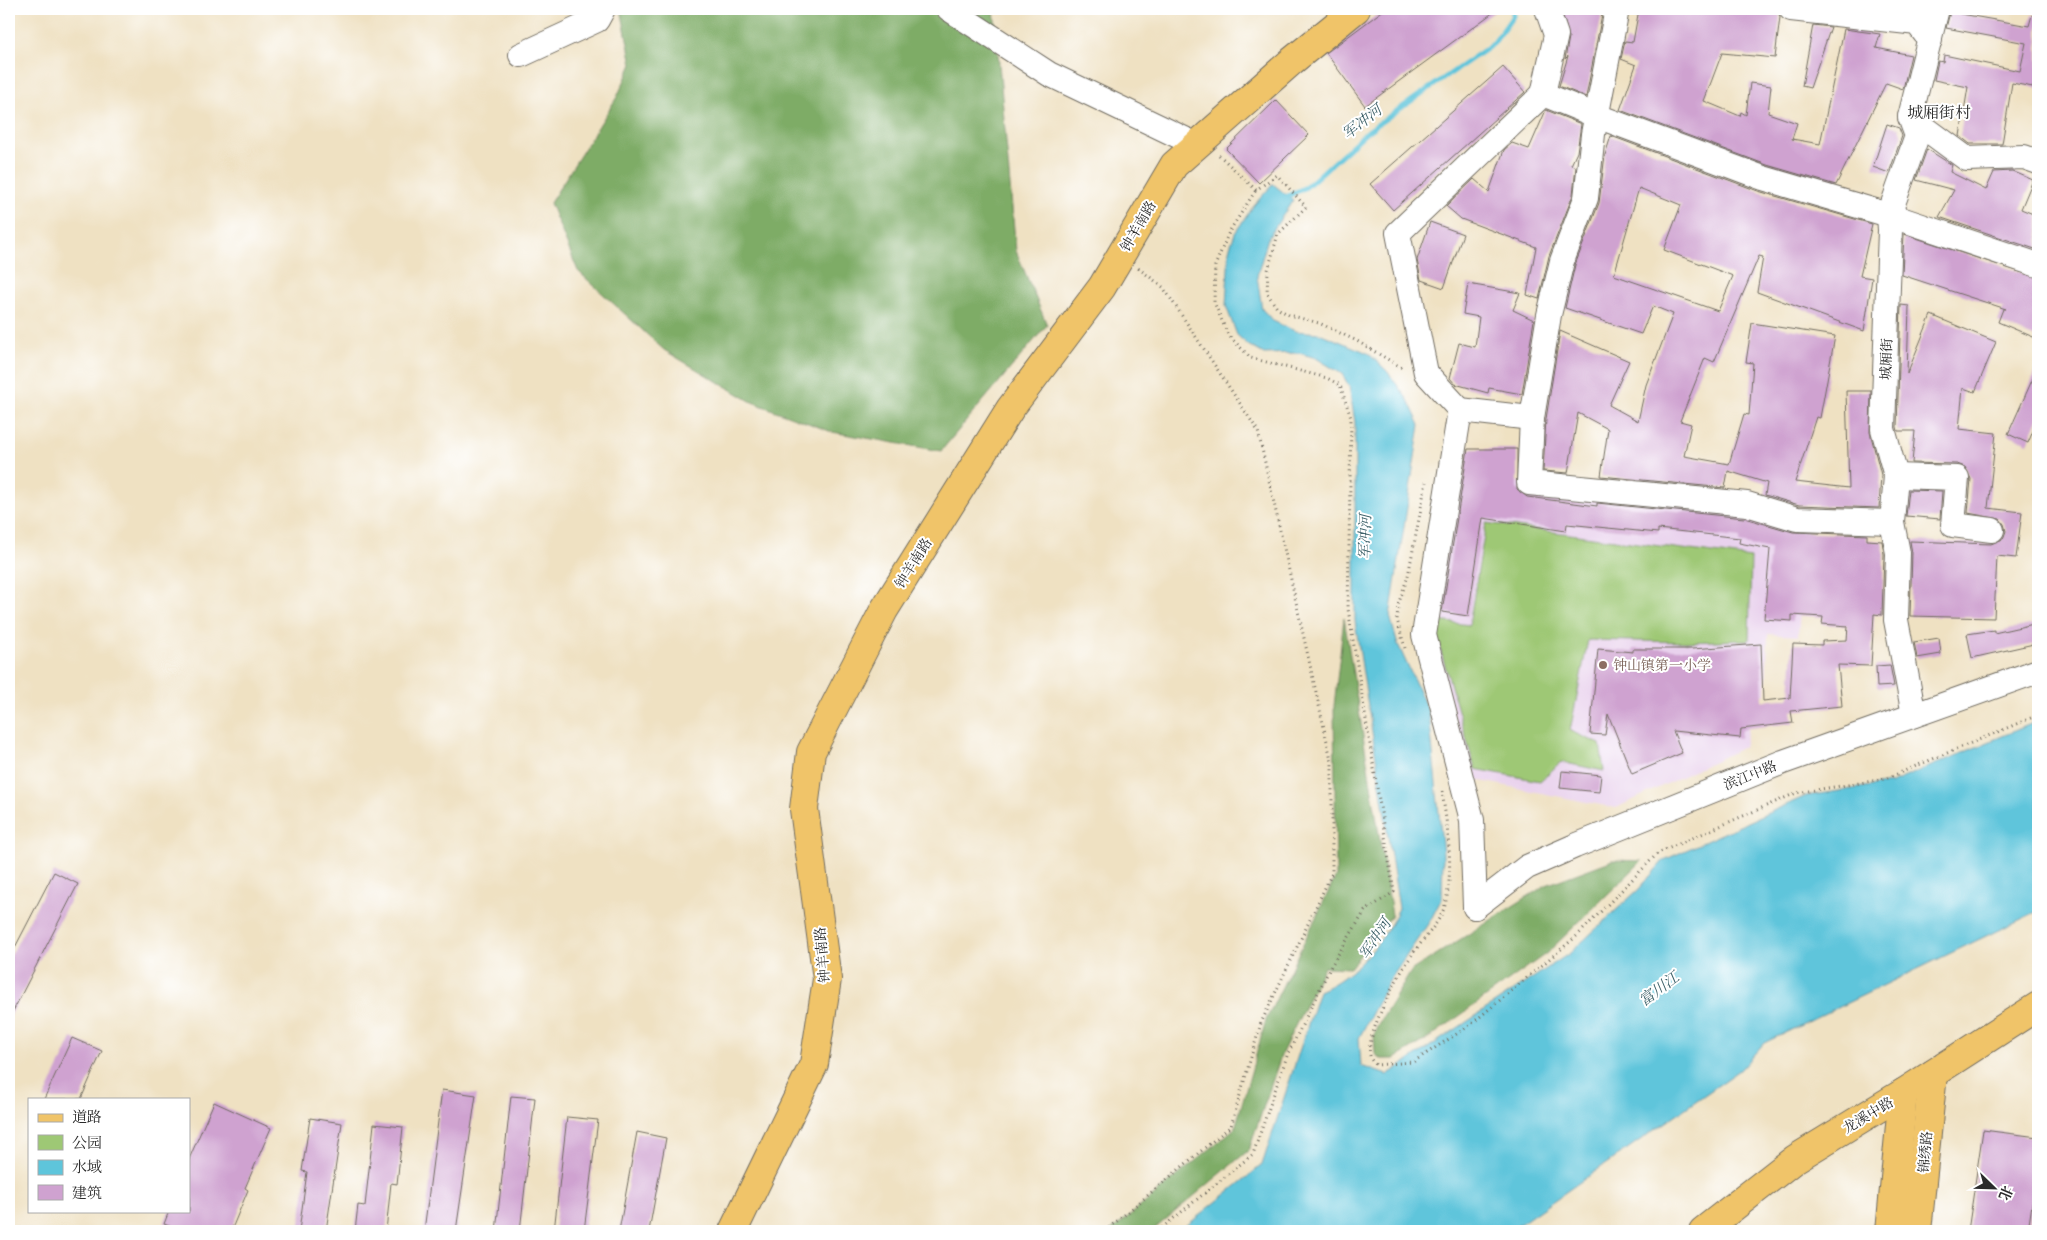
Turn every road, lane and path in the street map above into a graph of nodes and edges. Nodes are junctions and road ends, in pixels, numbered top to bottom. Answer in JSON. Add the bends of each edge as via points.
{"nodes":[{"id":1,"x":603,"y":9,"type":"edge"},
{"id":2,"x":949,"y":9,"type":"edge"},
{"id":3,"x":1356,"y":9,"type":"edge"},
{"id":4,"x":1547,"y":9,"type":"edge"},
{"id":5,"x":1617,"y":9,"type":"edge"},
{"id":6,"x":1791,"y":9,"type":"edge"},
{"id":7,"x":1937,"y":9,"type":"edge"},
{"id":8,"x":1930,"y":40,"type":"junction"},
{"id":9,"x":521,"y":55,"type":"dead end"},
{"id":10,"x":1543,"y":94,"type":"junction"},
{"id":11,"x":1596,"y":116,"type":"junction"},
{"id":12,"x":1910,"y":117,"type":"junction"},
{"id":13,"x":1200,"y":142,"type":"junction"},
{"id":14,"x":2038,"y":162,"type":"edge"},
{"id":15,"x":1256,"y":190,"type":"junction"},
{"id":16,"x":1889,"y":215,"type":"junction"},
{"id":17,"x":1121,"y":255,"type":"junction"},
{"id":18,"x":2038,"y":265,"type":"edge"},
{"id":19,"x":1409,"y":376,"type":"dead end"},
{"id":20,"x":1460,"y":410,"type":"junction"},
{"id":21,"x":1532,"y":418,"type":"junction"},
{"id":22,"x":1896,"y":476,"type":"junction"},
{"id":23,"x":1426,"y":480,"type":"dead end"},
{"id":24,"x":1892,"y":522,"type":"junction"},
{"id":25,"x":1992,"y":530,"type":"dead end"},
{"id":26,"x":1406,"y":649,"type":"dead end"},
{"id":27,"x":2038,"y":671,"type":"edge"},
{"id":28,"x":1914,"y":715,"type":"junction"},
{"id":29,"x":2038,"y":715,"type":"edge"},
{"id":30,"x":1440,"y":783,"type":"dead end"},
{"id":31,"x":2038,"y":1006,"type":"edge"},
{"id":32,"x":2038,"y":1026,"type":"edge"},
{"id":33,"x":1932,"y":1085,"type":"junction"},
{"id":34,"x":1902,"y":1104,"type":"junction"},
{"id":35,"x":733,"y":1231,"type":"edge"},
{"id":36,"x":1105,"y":1231,"type":"edge"},
{"id":37,"x":1158,"y":1231,"type":"edge"},
{"id":38,"x":1703,"y":1231,"type":"edge"},
{"id":39,"x":1730,"y":1231,"type":"edge"},
{"id":40,"x":1890,"y":1231,"type":"edge"},
{"id":41,"x":1917,"y":1231,"type":"edge"}],
"edges":[{"from":1,"to":9,"type":"street","via":[[597,20]]},
{"from":2,"to":13,"type":"street","via":[[1049,74]]},
{"from":3,"to":13,"type":"main road","name":"钟羊南路"},
{"from":4,"to":10,"type":"street","via":[[1556,35]]},
{"from":5,"to":11,"type":"street"},
{"from":6,"to":8,"type":"street","via":[[1917,23]]},
{"from":7,"to":8,"type":"street","name":"城厢街"},
{"from":8,"to":12,"type":"street","name":"城厢街"},
{"from":10,"to":11,"type":"street"},
{"from":10,"to":20,"type":"street","via":[[1398,233],[1426,373]]},
{"from":11,"to":16,"type":"street","via":[[1764,178]]},
{"from":11,"to":21,"type":"street","via":[[1586,198],[1562,261],[1549,315]]},
{"from":12,"to":14,"type":"street","via":[[1966,159],[2024,157]]},
{"from":12,"to":16,"type":"street","name":"城厢街","via":[[1916,136]]},
{"from":13,"to":15,"type":"path"},
{"from":13,"to":17,"type":"main road","name":"钟羊南路","via":[[1174,165]]},
{"from":15,"to":19,"type":"path","via":[[1277,175],[1306,207],[1278,234],[1268,270],[1267,293],[1277,308],[1357,341],[1403,368]]},
{"from":15,"to":37,"type":"path","via":[[1229,232],[1215,266],[1214,302],[1228,335],[1251,358],[1327,378],[1340,385],[1351,418],[1348,609],[1394,892],[1366,911],[1331,966],[1287,1056],[1253,1154]]},
{"from":16,"to":18,"type":"street"},
{"from":16,"to":22,"type":"street","name":"城厢街","via":[[1883,429]]},
{"from":17,"to":35,"type":"main road","name":"钟羊南路","via":[[1102,287],[1010,409],[884,610],[811,752],[804,809],[827,979],[814,1064]]},
{"from":17,"to":36,"type":"path","via":[[1163,288],[1258,432],[1332,764],[1332,873],[1261,1022],[1231,1126]]},
{"from":20,"to":21,"type":"street"},
{"from":20,"to":28,"type":"street","name":"滨江中路","via":[[1424,636],[1472,820],[1476,907],[1527,867],[1783,762]]},
{"from":21,"to":24,"type":"street","via":[[1529,483],[1747,504],[1797,519]]},
{"from":22,"to":24,"type":"street","name":"城厢街"},
{"from":22,"to":25,"type":"street","via":[[1956,478],[1953,525]]},
{"from":23,"to":26,"type":"path","via":[[1408,576],[1398,605],[1397,620]]},
{"from":24,"to":28,"type":"street","name":"城厢街","via":[[1898,553],[1896,620]]},
{"from":27,"to":28,"type":"street","name":"滨江中路"},
{"from":29,"to":30,"type":"path","via":[[1885,779],[1796,793],[1658,853],[1578,935],[1469,1026],[1414,1062],[1376,1065],[1370,1056],[1371,1036],[1381,1011],[1446,902],[1448,830]]},
{"from":31,"to":33,"type":"main road","name":"龙溪中路"},
{"from":32,"to":33,"type":"main road","name":"龙溪中路"},
{"from":33,"to":34,"type":"main road","name":"龙溪中路"},
{"from":33,"to":41,"type":"main road","name":"锦绣路"},
{"from":34,"to":38,"type":"main road","name":"龙溪中路","via":[[1795,1159]]},
{"from":34,"to":39,"type":"main road","name":"龙溪中路","via":[[1804,1173]]},
{"from":34,"to":40,"type":"main road","name":"锦绣路"}]}
